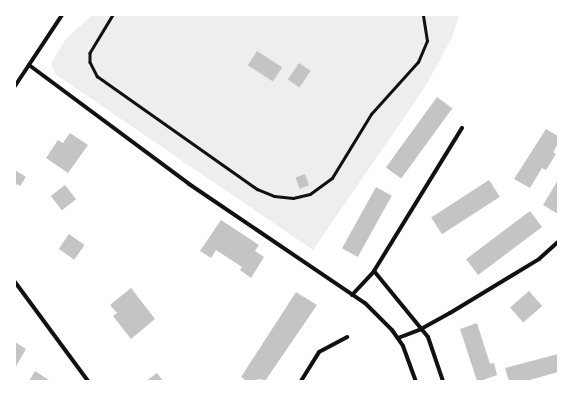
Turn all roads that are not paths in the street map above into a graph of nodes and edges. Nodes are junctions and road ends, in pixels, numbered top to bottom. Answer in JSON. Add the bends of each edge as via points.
{"nodes":[{"id":1,"x":62,"y":15,"type":"edge"},
{"id":2,"x":29,"y":65,"type":"junction"},
{"id":3,"x":15,"y":86,"type":"edge"},
{"id":4,"x":462,"y":128,"type":"dead end"},
{"id":5,"x":558,"y":242,"type":"edge"},
{"id":6,"x":374,"y":271,"type":"junction"},
{"id":7,"x":15,"y":282,"type":"edge"},
{"id":8,"x":352,"y":295,"type":"junction"},
{"id":9,"x":421,"y":329,"type":"junction"},
{"id":10,"x":347,"y":337,"type":"dead end"},
{"id":11,"x":398,"y":338,"type":"junction"},
{"id":12,"x":88,"y":381,"type":"edge"},
{"id":13,"x":301,"y":381,"type":"edge"},
{"id":14,"x":416,"y":381,"type":"edge"},
{"id":15,"x":443,"y":381,"type":"edge"}],
"edges":[{"from":1,"to":2,"type":"street"},
{"from":2,"to":3,"type":"street"},
{"from":2,"to":8,"type":"street","via":[[189,184]]},
{"from":4,"to":6,"type":"street"},
{"from":5,"to":9,"type":"street","via":[[539,259]]},
{"from":6,"to":8,"type":"street"},
{"from":6,"to":9,"type":"street"},
{"from":7,"to":12,"type":"street"},
{"from":8,"to":11,"type":"street","via":[[381,317]]},
{"from":9,"to":11,"type":"street"},
{"from":9,"to":15,"type":"street","via":[[432,348]]},
{"from":10,"to":13,"type":"street","via":[[319,352]]},
{"from":11,"to":14,"type":"street","via":[[409,359]]}]}
